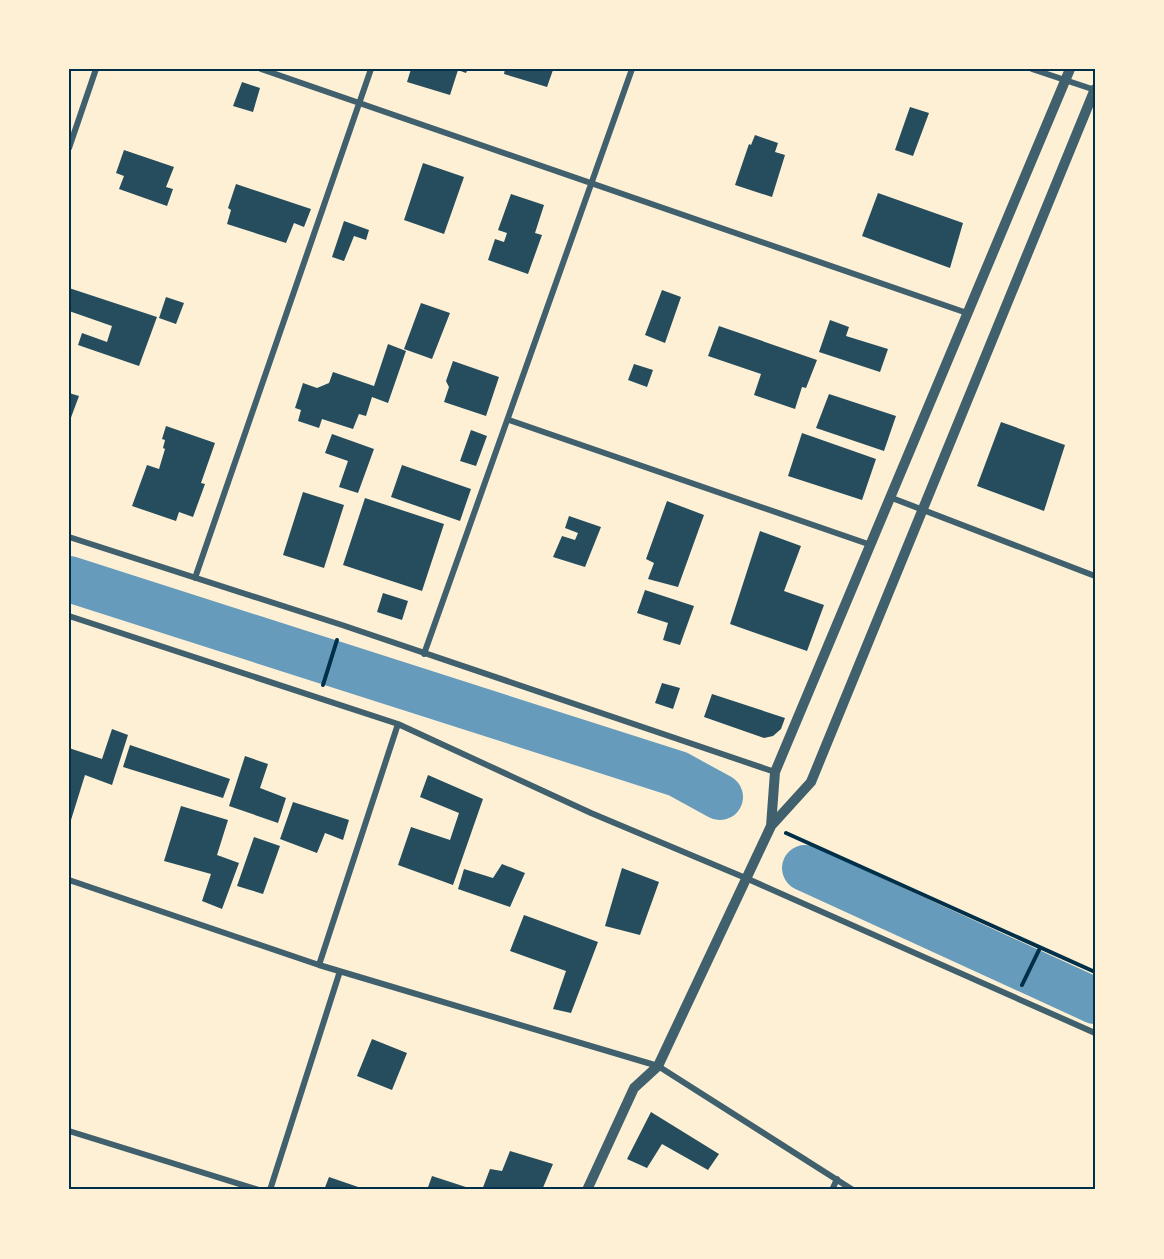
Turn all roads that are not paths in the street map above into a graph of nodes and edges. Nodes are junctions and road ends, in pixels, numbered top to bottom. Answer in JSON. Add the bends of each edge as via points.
{"nodes":[{"id":1,"x":96,"y":69,"type":"edge"},
{"id":2,"x":261,"y":69,"type":"edge"},
{"id":3,"x":371,"y":69,"type":"edge"},
{"id":4,"x":632,"y":69,"type":"edge"},
{"id":5,"x":1032,"y":69,"type":"edge"},
{"id":6,"x":1070,"y":69,"type":"edge"},
{"id":7,"x":1065,"y":81,"type":"junction"},
{"id":8,"x":1095,"y":90,"type":"edge"},
{"id":9,"x":359,"y":103,"type":"junction"},
{"id":10,"x":69,"y":148,"type":"edge"},
{"id":11,"x":591,"y":183,"type":"junction"},
{"id":12,"x":967,"y":313,"type":"junction"},
{"id":13,"x":509,"y":420,"type":"junction"},
{"id":14,"x":892,"y":498,"type":"junction"},
{"id":15,"x":923,"y":511,"type":"junction"},
{"id":16,"x":69,"y":537,"type":"edge"},
{"id":17,"x":871,"y":545,"type":"junction"},
{"id":18,"x":1095,"y":576,"type":"edge"},
{"id":19,"x":195,"y":578,"type":"junction"},
{"id":20,"x":69,"y":616,"type":"edge"},
{"id":21,"x":424,"y":654,"type":"junction"},
{"id":22,"x":398,"y":724,"type":"junction"},
{"id":23,"x":775,"y":772,"type":"junction"},
{"id":24,"x":771,"y":826,"type":"junction"},
{"id":25,"x":748,"y":879,"type":"junction"},
{"id":26,"x":69,"y":880,"type":"edge"},
{"id":27,"x":319,"y":965,"type":"junction"},
{"id":28,"x":340,"y":971,"type":"junction"},
{"id":29,"x":1095,"y":1032,"type":"edge"},
{"id":30,"x":658,"y":1066,"type":"junction"},
{"id":31,"x":69,"y":1131,"type":"edge"},
{"id":32,"x":837,"y":1179,"type":"junction"},
{"id":33,"x":259,"y":1190,"type":"edge"},
{"id":34,"x":270,"y":1190,"type":"edge"},
{"id":35,"x":587,"y":1190,"type":"edge"},
{"id":36,"x":832,"y":1190,"type":"edge"},
{"id":37,"x":853,"y":1190,"type":"edge"}],
"edges":[{"from":1,"to":10,"type":"street"},
{"from":2,"to":9,"type":"street"},
{"from":3,"to":9,"type":"street"},
{"from":4,"to":11,"type":"street"},
{"from":5,"to":7,"type":"street"},
{"from":6,"to":7,"type":"street"},
{"from":7,"to":8,"type":"street"},
{"from":7,"to":12,"type":"street"},
{"from":8,"to":15,"type":"street"},
{"from":9,"to":11,"type":"street"},
{"from":9,"to":19,"type":"street"},
{"from":11,"to":12,"type":"street"},
{"from":11,"to":13,"type":"street"},
{"from":12,"to":14,"type":"street"},
{"from":13,"to":17,"type":"street"},
{"from":13,"to":21,"type":"street"},
{"from":14,"to":15,"type":"street"},
{"from":14,"to":17,"type":"street"},
{"from":15,"to":18,"type":"street"},
{"from":15,"to":24,"type":"street","via":[[811,782]]},
{"from":16,"to":19,"type":"street"},
{"from":17,"to":23,"type":"street"},
{"from":19,"to":21,"type":"street"},
{"from":20,"to":22,"type":"street"},
{"from":21,"to":23,"type":"street"},
{"from":22,"to":25,"type":"street","via":[[591,813]]},
{"from":22,"to":27,"type":"street"},
{"from":23,"to":24,"type":"street"},
{"from":24,"to":25,"type":"street"},
{"from":25,"to":29,"type":"street"},
{"from":25,"to":30,"type":"street"},
{"from":26,"to":27,"type":"street"},
{"from":27,"to":28,"type":"street"},
{"from":28,"to":30,"type":"street"},
{"from":28,"to":34,"type":"street"},
{"from":30,"to":32,"type":"street"},
{"from":30,"to":35,"type":"street","via":[[634,1088]]},
{"from":31,"to":33,"type":"street"},
{"from":32,"to":36,"type":"street"},
{"from":32,"to":37,"type":"street"}]}
